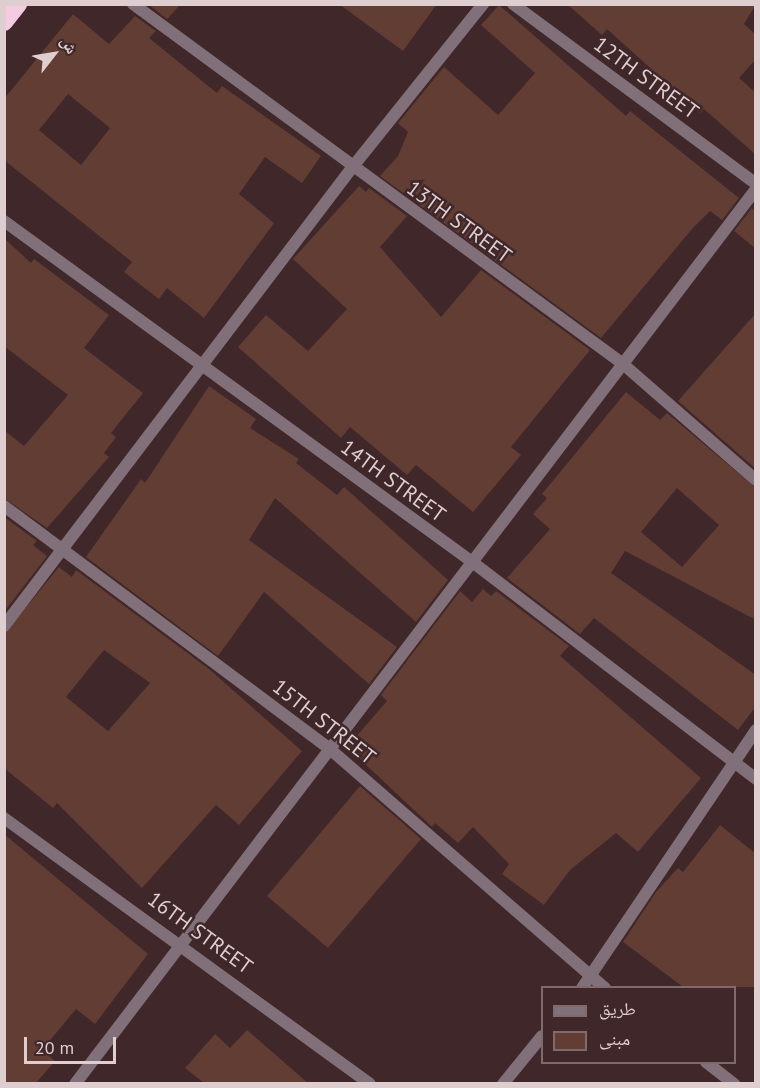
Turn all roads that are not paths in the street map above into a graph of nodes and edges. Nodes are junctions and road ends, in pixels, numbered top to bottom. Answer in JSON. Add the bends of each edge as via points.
{"nodes":[{"id":1,"x":18,"y":4,"type":"edge"},
{"id":2,"x":133,"y":4,"type":"edge"},
{"id":3,"x":483,"y":4,"type":"edge"},
{"id":4,"x":513,"y":4,"type":"edge"},
{"id":5,"x":4,"y":22,"type":"edge"},
{"id":6,"x":351,"y":169,"type":"junction"},
{"id":7,"x":756,"y":184,"type":"edge"},
{"id":8,"x":756,"y":189,"type":"edge"},
{"id":9,"x":4,"y":221,"type":"edge"},
{"id":10,"x":623,"y":364,"type":"junction"},
{"id":11,"x":201,"y":367,"type":"junction"},
{"id":12,"x":756,"y":480,"type":"edge"},
{"id":13,"x":4,"y":506,"type":"edge"},
{"id":14,"x":62,"y":549,"type":"junction"},
{"id":15,"x":471,"y":561,"type":"junction"},
{"id":16,"x":4,"y":626,"type":"edge"},
{"id":17,"x":756,"y":730,"type":"edge"},
{"id":18,"x":331,"y":750,"type":"junction"},
{"id":19,"x":732,"y":761,"type":"junction"},
{"id":20,"x":756,"y":779,"type":"edge"},
{"id":21,"x":4,"y":818,"type":"edge"},
{"id":22,"x":182,"y":942,"type":"junction"},
{"id":23,"x":591,"y":977,"type":"junction"},
{"id":24,"x":583,"y":986,"type":"edge"},
{"id":25,"x":604,"y":986,"type":"edge"},
{"id":26,"x":541,"y":1038,"type":"edge"},
{"id":27,"x":709,"y":1064,"type":"edge"},
{"id":28,"x":75,"y":1083,"type":"edge"},
{"id":29,"x":370,"y":1083,"type":"edge"},
{"id":30,"x":503,"y":1083,"type":"edge"},
{"id":31,"x":734,"y":1083,"type":"edge"}],
"edges":[{"from":1,"to":5,"type":"highway"},
{"from":2,"to":6,"type":"street","name":"13TH STREET"},
{"from":3,"to":6,"type":"street"},
{"from":4,"to":7,"type":"street","name":"12TH STREET"},
{"from":6,"to":10,"type":"street","name":"13TH STREET"},
{"from":6,"to":11,"type":"street"},
{"from":8,"to":10,"type":"street"},
{"from":9,"to":11,"type":"street","name":"14TH STREET"},
{"from":10,"to":12,"type":"street","name":"13TH STREET"},
{"from":10,"to":15,"type":"street"},
{"from":11,"to":14,"type":"street"},
{"from":11,"to":15,"type":"street","name":"14TH STREET"},
{"from":13,"to":14,"type":"street","name":"15TH STREET"},
{"from":14,"to":16,"type":"street"},
{"from":14,"to":18,"type":"street","name":"15TH STREET"},
{"from":15,"to":18,"type":"street"},
{"from":15,"to":19,"type":"street","name":"14TH STREET"},
{"from":17,"to":19,"type":"street"},
{"from":18,"to":22,"type":"street"},
{"from":18,"to":23,"type":"street","name":"15TH STREET"},
{"from":19,"to":20,"type":"street","name":"14TH STREET"},
{"from":19,"to":23,"type":"street"},
{"from":21,"to":22,"type":"street","name":"16TH STREET"},
{"from":22,"to":28,"type":"street"},
{"from":22,"to":29,"type":"street","name":"16TH STREET"},
{"from":23,"to":24,"type":"street"},
{"from":23,"to":25,"type":"street","name":"15TH STREET"},
{"from":26,"to":30,"type":"street"},
{"from":27,"to":31,"type":"street"}]}
